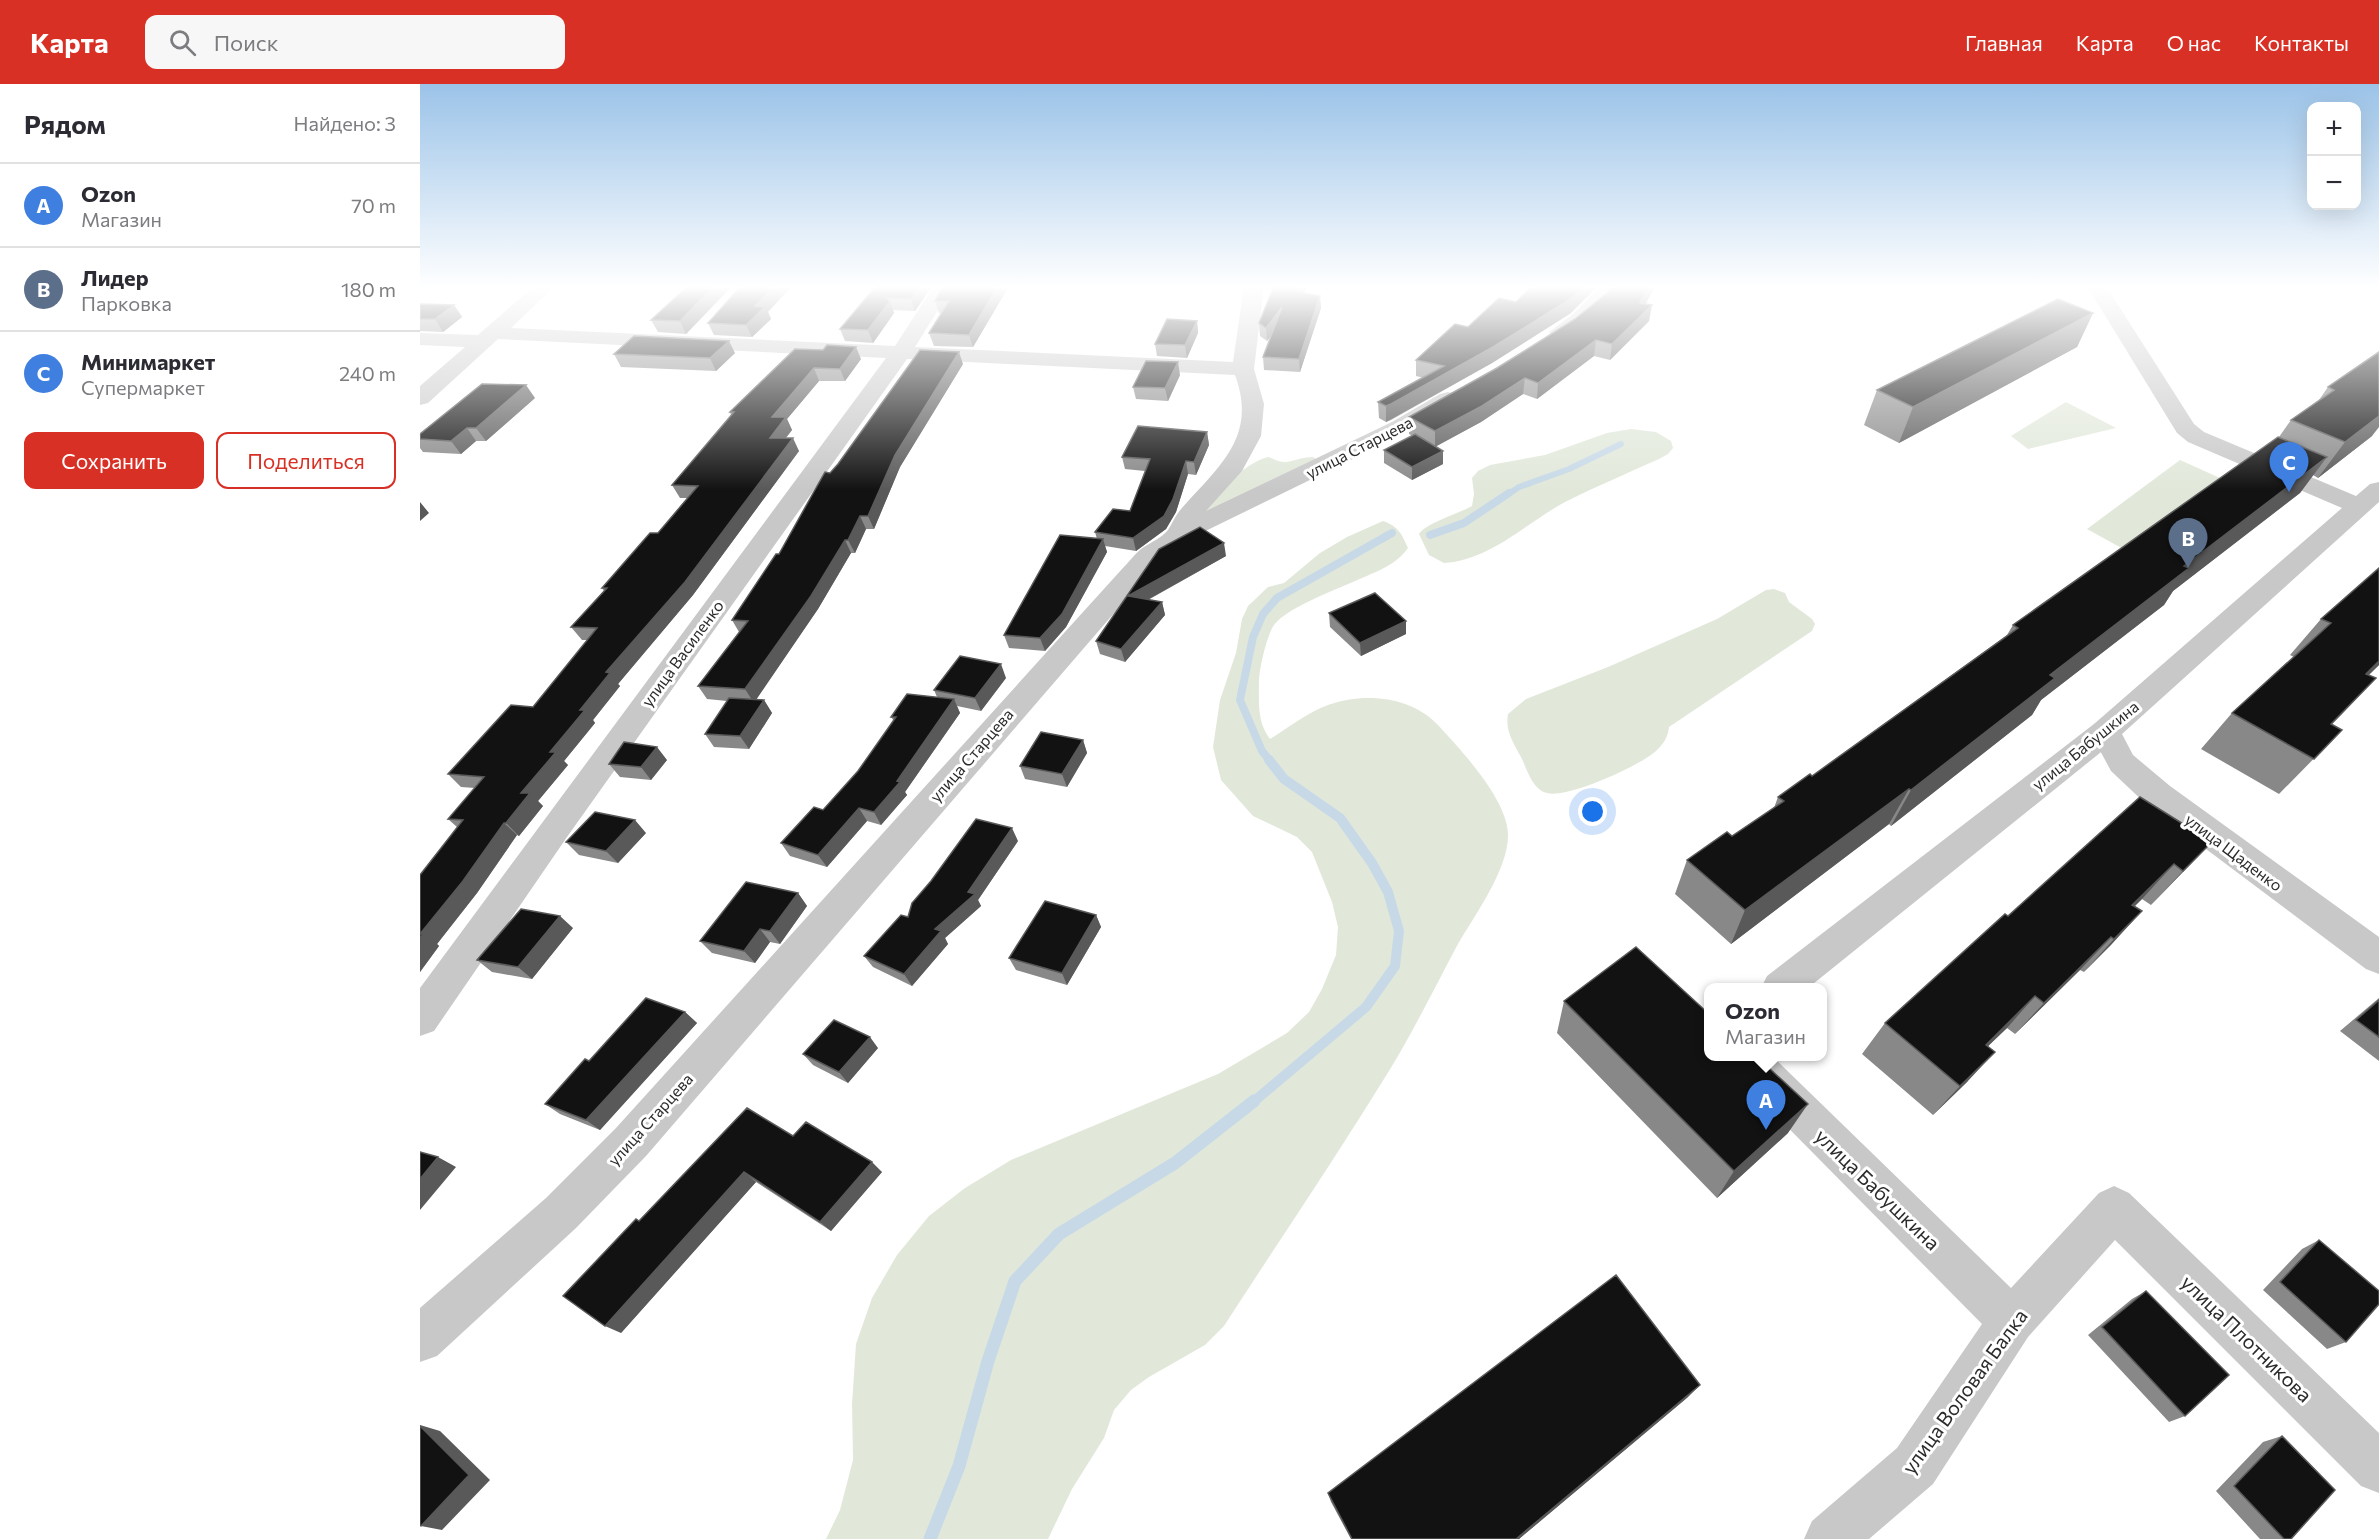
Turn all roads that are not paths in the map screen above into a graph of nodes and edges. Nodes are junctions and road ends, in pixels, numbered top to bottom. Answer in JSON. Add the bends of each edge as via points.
{"nodes":[{"id":1,"x":470,"y":354,"type":"edge"},
{"id":2,"x":900,"y":354,"type":"edge"},
{"id":3,"x":939,"y":354,"type":"edge"},
{"id":4,"x":1245,"y":354,"type":"edge"},
{"id":5,"x":2139,"y":354,"type":"edge"},
{"id":6,"x":1243,"y":369,"type":"junction"},
{"id":7,"x":1472,"y":386,"type":"edge"},
{"id":8,"x":420,"y":398,"type":"edge"},
{"id":9,"x":2369,"y":498,"type":"edge"},
{"id":10,"x":1176,"y":536,"type":"junction"},
{"id":11,"x":2104,"y":732,"type":"junction"},
{"id":12,"x":2379,"y":958,"type":"edge"},
{"id":13,"x":1785,"y":983,"type":"edge"},
{"id":14,"x":420,"y":1019,"type":"edge"},
{"id":15,"x":1749,"y":1061,"type":"edge"},
{"id":16,"x":2114,"y":1208,"type":"joint"},
{"id":17,"x":2012,"y":1321,"type":"junction"},
{"id":18,"x":420,"y":1339,"type":"edge"},
{"id":19,"x":2379,"y":1468,"type":"edge"},
{"id":20,"x":1830,"y":1539,"type":"edge"}],
"edges":[{"from":1,"to":8,"type":"street"},
{"from":2,"to":14,"type":"street","name":"улица Василенко"},
{"from":3,"to":6,"type":"street"},
{"from":4,"to":6,"type":"street"},
{"from":5,"to":9,"type":"street","via":[[2185,428],[2196,436]]},
{"from":6,"to":10,"type":"street","via":[[1254,404],[1244,451],[1188,516]]},
{"from":7,"to":10,"type":"street","name":"улица Старцева","via":[[1400,427]]},
{"from":9,"to":11,"type":"street","name":"улица Бабушкина"},
{"from":10,"to":18,"type":"street","name":"улица Старцева","via":[[1131,575],[631,1142],[561,1213]]},
{"from":11,"to":12,"type":"street","name":"улица Щаденко","via":[[2122,763],[2157,795]]},
{"from":11,"to":13,"type":"street","name":"улица Бабушкина"},
{"from":15,"to":17,"type":"street","name":"улица Бабушкина"},
{"from":16,"to":17,"type":"street","name":"улица Воловая Балка"},
{"from":16,"to":19,"type":"street","name":"улица Плотникова"},
{"from":17,"to":20,"type":"street","name":"улица Воловая Балка","via":[[1915,1466]]}]}
